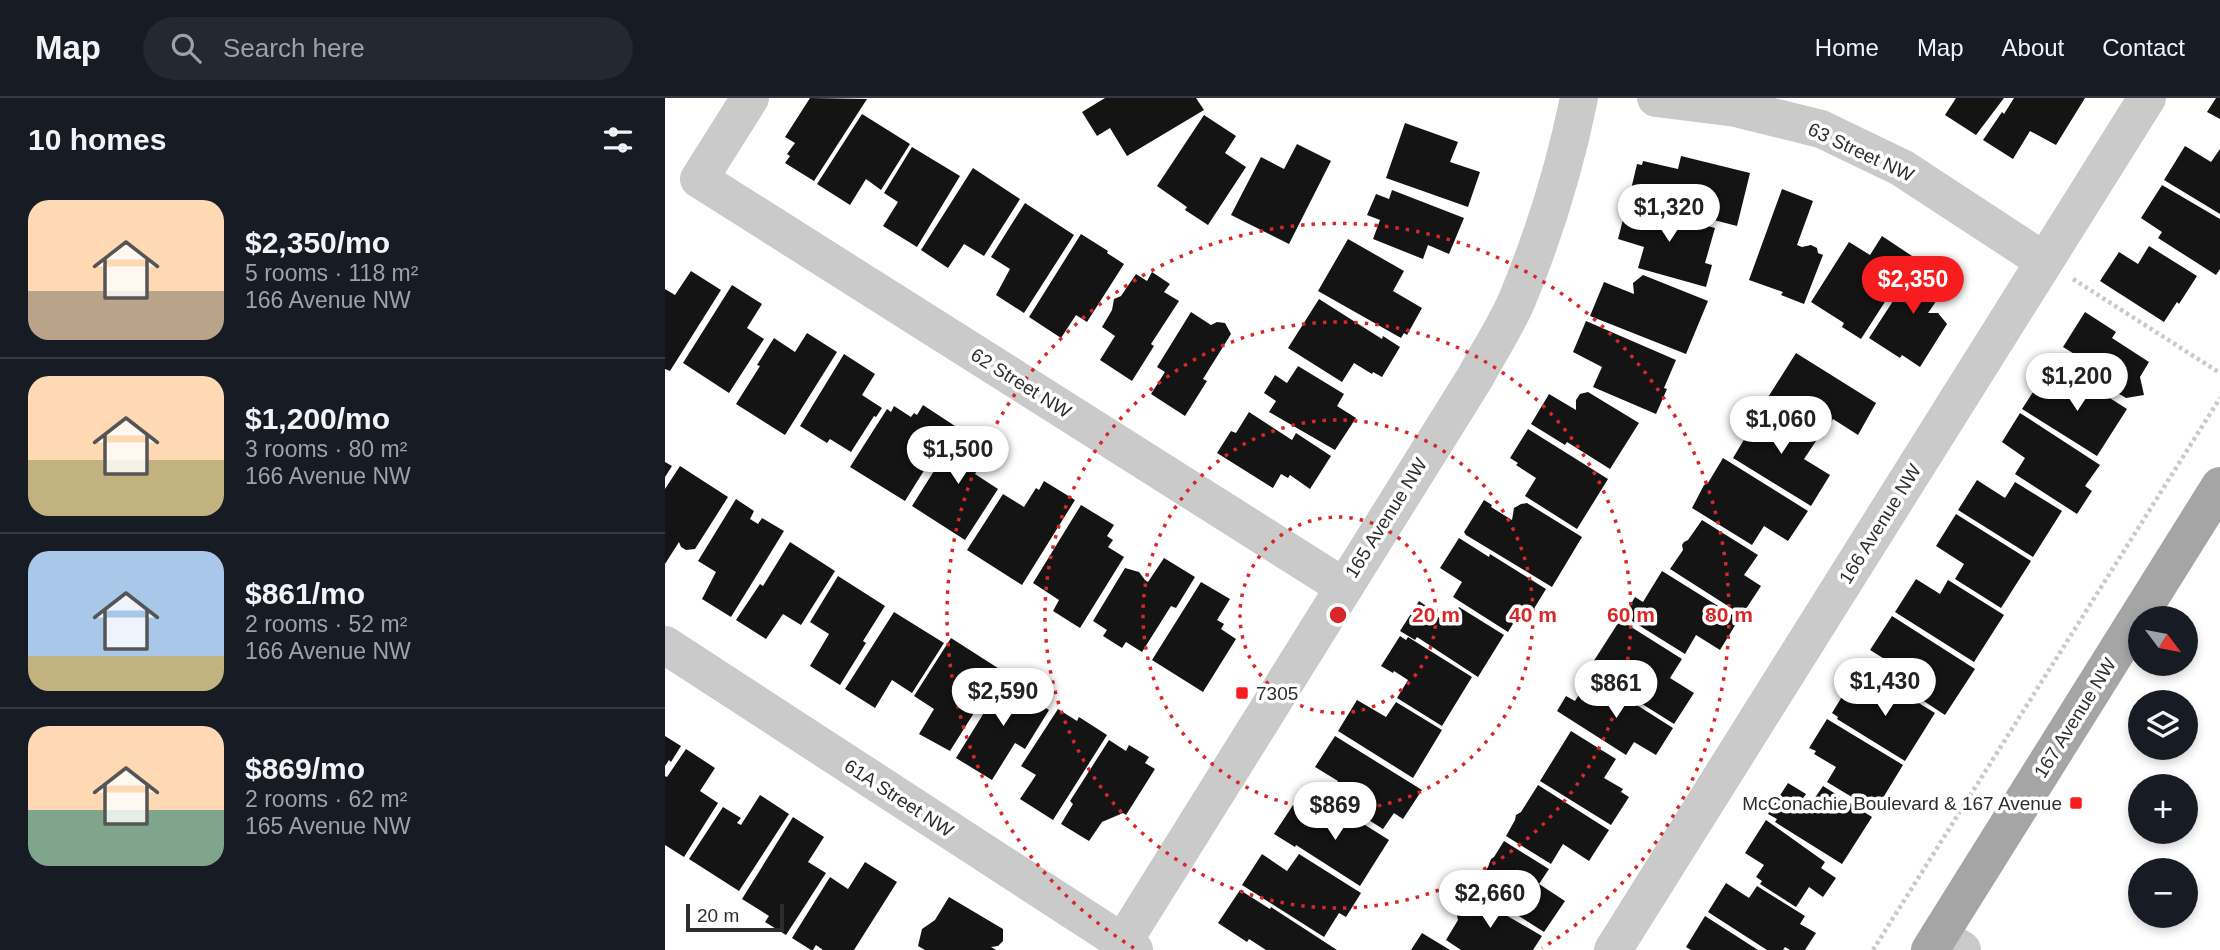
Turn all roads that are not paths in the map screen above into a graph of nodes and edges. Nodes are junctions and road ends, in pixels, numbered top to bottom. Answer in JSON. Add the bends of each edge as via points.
{"nodes":[{"id":1,"x":750,"y":98,"type":"edge"},
{"id":2,"x":1579,"y":98,"type":"edge"},
{"id":3,"x":1656,"y":98,"type":"edge"},
{"id":4,"x":2147,"y":98,"type":"edge"},
{"id":5,"x":2044,"y":261,"type":"junction"},
{"id":6,"x":2220,"y":486,"type":"edge"},
{"id":7,"x":1344,"y":587,"type":"junction"},
{"id":8,"x":665,"y":645,"type":"edge"},
{"id":9,"x":1943,"y":945,"type":"edge"},
{"id":10,"x":1125,"y":948,"type":"edge"},
{"id":11,"x":1613,"y":950,"type":"edge"}],
"edges":[{"from":1,"to":7,"type":"street","name":"62 Street NW","via":[[699,179]]},
{"from":2,"to":7,"type":"street","name":"165 Avenue NW","via":[[1548,216],[1516,302],[1476,376]]},
{"from":3,"to":5,"type":"street","name":"63 Street NW","via":[[1736,108],[1821,129],[1902,168]]},
{"from":4,"to":5,"type":"street","name":"166 Avenue NW"},
{"from":5,"to":11,"type":"street","name":"166 Avenue NW"},
{"from":6,"to":9,"type":"main road","name":"167 Avenue NW"},
{"from":7,"to":10,"type":"street","name":"165 Avenue NW"},
{"from":8,"to":10,"type":"street","name":"61A Street NW"}]}
